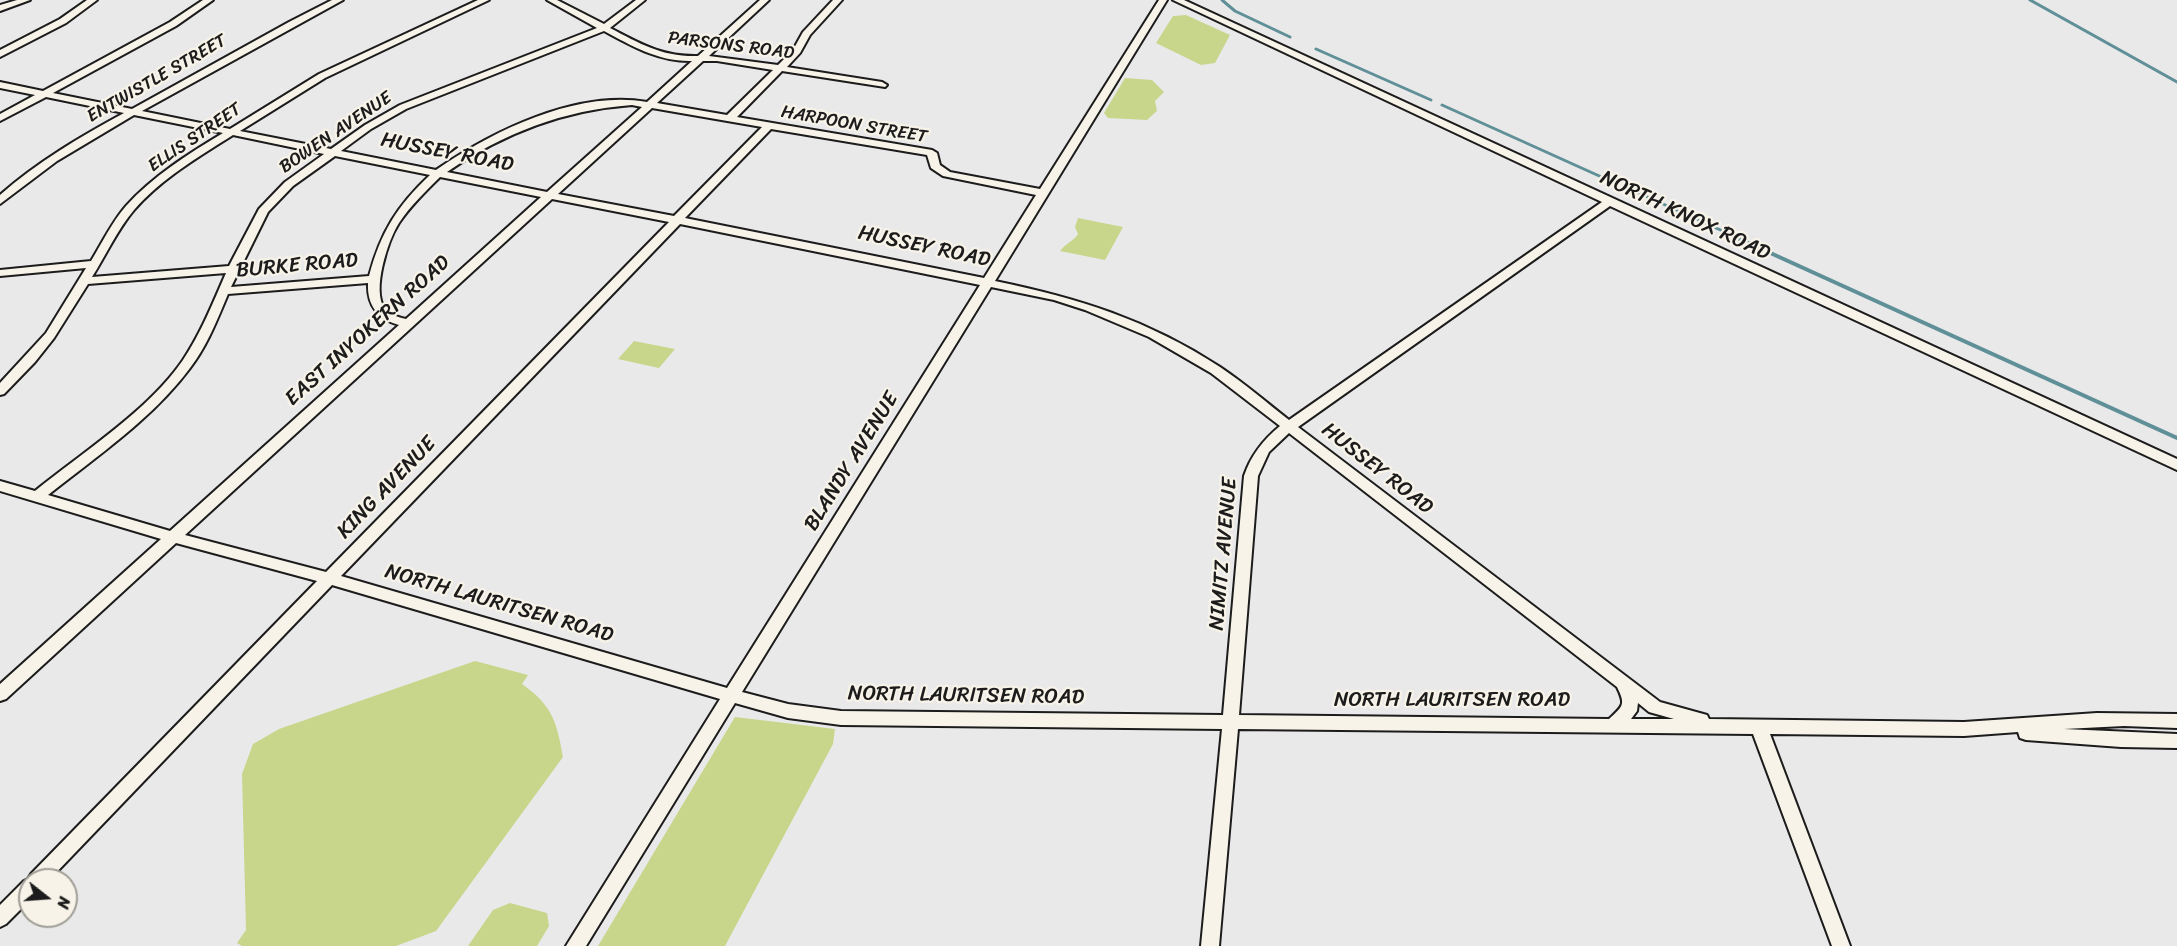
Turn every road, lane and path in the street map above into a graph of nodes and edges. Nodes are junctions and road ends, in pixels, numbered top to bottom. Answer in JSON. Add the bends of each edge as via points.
{"nodes":[{"id":1,"x":26,"y":0,"type":"edge"},
{"id":2,"x":93,"y":0,"type":"edge"},
{"id":3,"x":209,"y":0,"type":"edge"},
{"id":4,"x":339,"y":0,"type":"edge"},
{"id":5,"x":485,"y":0,"type":"edge"},
{"id":6,"x":551,"y":0,"type":"edge"},
{"id":7,"x":641,"y":0,"type":"edge"},
{"id":8,"x":765,"y":0,"type":"edge"},
{"id":9,"x":1163,"y":0,"type":"edge"},
{"id":10,"x":1177,"y":0,"type":"edge"},
{"id":11,"x":838,"y":1,"type":"edge"},
{"id":12,"x":0,"y":8,"type":"edge"},
{"id":13,"x":604,"y":28,"type":"junction"},
{"id":14,"x":0,"y":54,"type":"edge"},
{"id":15,"x":701,"y":57,"type":"junction"},
{"id":16,"x":780,"y":68,"type":"junction"},
{"id":17,"x":0,"y":85,"type":"edge"},
{"id":18,"x":882,"y":85,"type":"dead end"},
{"id":19,"x":44,"y":94,"type":"junction"},
{"id":20,"x":649,"y":105,"type":"junction"},
{"id":21,"x":134,"y":111,"type":"junction"},
{"id":22,"x":0,"y":118,"type":"edge"},
{"id":23,"x":729,"y":119,"type":"junction"},
{"id":24,"x":768,"y":126,"type":"junction"},
{"id":25,"x":233,"y":131,"type":"junction"},
{"id":26,"x":333,"y":152,"type":"junction"},
{"id":27,"x":439,"y":174,"type":"junction"},
{"id":28,"x":1042,"y":193,"type":"junction"},
{"id":29,"x":550,"y":195,"type":"junction"},
{"id":30,"x":0,"y":201,"type":"edge"},
{"id":31,"x":1608,"y":202,"type":"junction"},
{"id":32,"x":677,"y":221,"type":"junction"},
{"id":33,"x":94,"y":264,"type":"junction"},
{"id":34,"x":233,"y":269,"type":"junction"},
{"id":35,"x":0,"y":273,"type":"edge"},
{"id":36,"x":373,"y":279,"type":"junction"},
{"id":37,"x":84,"y":281,"type":"junction"},
{"id":38,"x":988,"y":282,"type":"junction"},
{"id":39,"x":224,"y":291,"type":"junction"},
{"id":40,"x":408,"y":324,"type":"junction"},
{"id":41,"x":0,"y":391,"type":"edge"},
{"id":42,"x":1288,"y":427,"type":"junction"},
{"id":43,"x":1269,"y":442,"type":"junction"},
{"id":44,"x":1322,"y":454,"type":"junction"},
{"id":45,"x":2177,"y":465,"type":"edge"},
{"id":46,"x":0,"y":486,"type":"edge"},
{"id":47,"x":37,"y":497,"type":"junction"},
{"id":48,"x":173,"y":537,"type":"junction"},
{"id":49,"x":330,"y":579,"type":"junction"},
{"id":50,"x":1623,"y":683,"type":"junction"},
{"id":51,"x":0,"y":694,"type":"edge"},
{"id":52,"x":732,"y":696,"type":"junction"},
{"id":53,"x":1231,"y":722,"type":"junction"},
{"id":54,"x":2177,"y":722,"type":"edge"},
{"id":55,"x":1614,"y":724,"type":"junction"},
{"id":56,"x":1720,"y":725,"type":"junction"},
{"id":57,"x":1759,"y":727,"type":"junction"},
{"id":58,"x":1964,"y":729,"type":"junction"},
{"id":59,"x":2177,"y":741,"type":"edge"},
{"id":60,"x":49,"y":868,"type":"edge"},
{"id":61,"x":18,"y":899,"type":"edge"},
{"id":62,"x":0,"y":918,"type":"edge"},
{"id":63,"x":575,"y":946,"type":"edge"},
{"id":64,"x":1210,"y":946,"type":"edge"},
{"id":65,"x":1841,"y":946,"type":"edge"}],
"edges":[{"from":1,"to":12,"type":"street"},
{"from":2,"to":14,"type":"street","via":[[63,21]]},
{"from":3,"to":19,"type":"street","via":[[173,24]]},
{"from":4,"to":21,"type":"street","name":"ENTWISTLE STREET"},
{"from":5,"to":25,"type":"street","name":"ELLIS STREET","via":[[322,76]]},
{"from":6,"to":13,"type":"street","name":"PARSONS ROAD"},
{"from":7,"to":13,"type":"street","name":"BOWEN AVENUE"},
{"from":8,"to":15,"type":"street","name":"EAST INYOKERN ROAD"},
{"from":9,"to":28,"type":"street","name":"BLANDY AVENUE"},
{"from":10,"to":31,"type":"street","name":"NORTH KNOX ROAD"},
{"from":11,"to":16,"type":"street"},
{"from":13,"to":15,"type":"street","name":"PARSONS ROAD","via":[[652,53],[672,58]]},
{"from":13,"to":26,"type":"street","name":"BOWEN AVENUE","via":[[403,107]]},
{"from":15,"to":16,"type":"street","name":"PARSONS ROAD"},
{"from":15,"to":20,"type":"street","name":"EAST INYOKERN ROAD"},
{"from":16,"to":18,"type":"street","name":"PARSONS ROAD"},
{"from":16,"to":23,"type":"street"},
{"from":17,"to":19,"type":"street","name":"HUSSEY ROAD"},
{"from":19,"to":21,"type":"street","name":"HUSSEY ROAD"},
{"from":19,"to":22,"type":"street"},
{"from":20,"to":23,"type":"street","name":"HARPOON STREET"},
{"from":20,"to":27,"type":"street","name":"HARPOON STREET","via":[[605,104],[547,118],[494,138]]},
{"from":20,"to":29,"type":"street","name":"EAST INYOKERN ROAD"},
{"from":21,"to":25,"type":"street","name":"HUSSEY ROAD"},
{"from":21,"to":30,"type":"street","name":"ENTWISTLE STREET","via":[[31,174]]},
{"from":23,"to":24,"type":"street","name":"HARPOON STREET"},
{"from":24,"to":28,"type":"street","name":"HARPOON STREET","via":[[932,153],[935,166],[947,174]]},
{"from":24,"to":32,"type":"street","name":"KING AVENUE"},
{"from":25,"to":26,"type":"street","name":"HUSSEY ROAD"},
{"from":25,"to":33,"type":"street","name":"ELLIS STREET","via":[[186,160],[138,199]]},
{"from":26,"to":27,"type":"street","name":"HUSSEY ROAD"},
{"from":26,"to":34,"type":"street","name":"BOWEN AVENUE","via":[[289,184],[262,211]]},
{"from":27,"to":29,"type":"street","name":"HUSSEY ROAD"},
{"from":27,"to":36,"type":"street","name":"HARPOON STREET","via":[[414,196],[394,223]]},
{"from":28,"to":38,"type":"street","name":"BLANDY AVENUE"},
{"from":29,"to":32,"type":"street","name":"HUSSEY ROAD"},
{"from":29,"to":40,"type":"street","name":"EAST INYOKERN ROAD"},
{"from":31,"to":42,"type":"street","name":"NIMITZ AVENUE"},
{"from":31,"to":45,"type":"street","name":"NORTH KNOX ROAD"},
{"from":32,"to":38,"type":"street","name":"HUSSEY ROAD"},
{"from":32,"to":49,"type":"street","name":"KING AVENUE"},
{"from":33,"to":35,"type":"street"},
{"from":33,"to":37,"type":"street","name":"ELLIS STREET"},
{"from":34,"to":37,"type":"street","name":"BURKE ROAD"},
{"from":34,"to":39,"type":"street","name":"BOWEN AVENUE"},
{"from":36,"to":39,"type":"street","name":"BURKE ROAD"},
{"from":36,"to":40,"type":"street","via":[[374,299],[386,316]]},
{"from":37,"to":41,"type":"street","name":"ELLIS STREET","via":[[50,335]]},
{"from":38,"to":42,"type":"street","name":"HUSSEY ROAD","via":[[1089,307],[1153,334],[1215,370]]},
{"from":38,"to":52,"type":"street","name":"BLANDY AVENUE"},
{"from":39,"to":47,"type":"street","name":"BOWEN AVENUE","via":[[202,338],[166,389]]},
{"from":40,"to":48,"type":"street","name":"EAST INYOKERN ROAD"},
{"from":42,"to":43,"type":"street","name":"NIMITZ AVENUE"},
{"from":42,"to":44,"type":"street","name":"HUSSEY ROAD"},
{"from":43,"to":44,"type":"street","via":[[1294,441]]},
{"from":43,"to":53,"type":"street","name":"NIMITZ AVENUE","via":[[1256,459],[1251,476]]},
{"from":44,"to":50,"type":"street","name":"HUSSEY ROAD"},
{"from":46,"to":47,"type":"street","name":"NORTH LAURITSEN ROAD"},
{"from":47,"to":48,"type":"street","name":"NORTH LAURITSEN ROAD"},
{"from":48,"to":49,"type":"street","name":"NORTH LAURITSEN ROAD"},
{"from":48,"to":51,"type":"street","name":"EAST INYOKERN ROAD"},
{"from":49,"to":52,"type":"street","name":"NORTH LAURITSEN ROAD"},
{"from":49,"to":60,"type":"street","name":"KING AVENUE"},
{"from":50,"to":55,"type":"street","via":[[1631,699],[1629,711]]},
{"from":50,"to":56,"type":"street","name":"HUSSEY ROAD","via":[[1655,707]]},
{"from":52,"to":53,"type":"street","name":"NORTH LAURITSEN ROAD","via":[[788,711],[841,718]]},
{"from":52,"to":63,"type":"street","name":"BLANDY AVENUE"},
{"from":53,"to":55,"type":"street","name":"NORTH LAURITSEN ROAD"},
{"from":53,"to":64,"type":"street","name":"NIMITZ AVENUE"},
{"from":54,"to":58,"type":"street","name":"NORTH LAURITSEN ROAD","via":[[2114,718]]},
{"from":55,"to":56,"type":"street","name":"NORTH LAURITSEN ROAD"},
{"from":56,"to":57,"type":"street","name":"NORTH LAURITSEN ROAD"},
{"from":57,"to":58,"type":"street","name":"NORTH LAURITSEN ROAD"},
{"from":57,"to":65,"type":"street"},
{"from":58,"to":59,"type":"street","name":"NORTH LAURITSEN ROAD"},
{"from":61,"to":62,"type":"street"}]}
